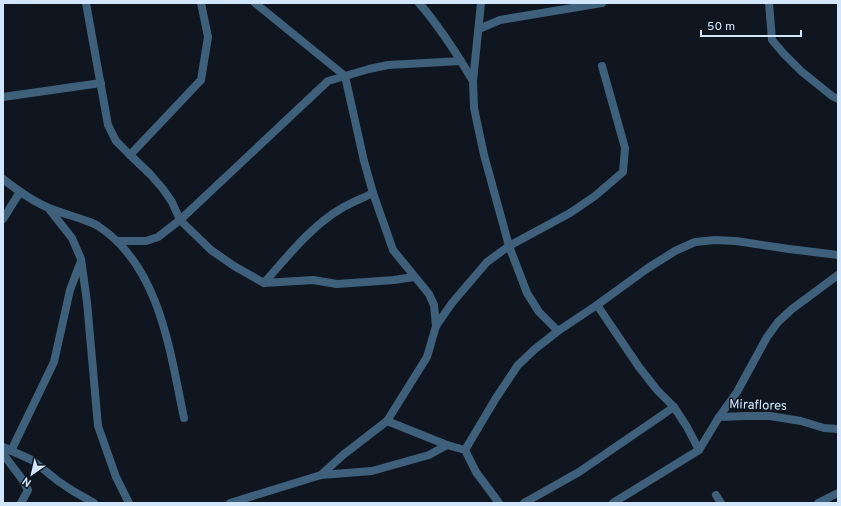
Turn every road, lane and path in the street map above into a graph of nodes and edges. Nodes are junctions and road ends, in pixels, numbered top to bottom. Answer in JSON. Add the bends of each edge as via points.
{"nodes":[{"id":1,"x":86,"y":3,"type":"edge"},
{"id":2,"x":201,"y":3,"type":"edge"},
{"id":3,"x":255,"y":3,"type":"edge"},
{"id":4,"x":419,"y":3,"type":"edge"},
{"id":5,"x":481,"y":3,"type":"edge"},
{"id":6,"x":602,"y":3,"type":"edge"},
{"id":7,"x":769,"y":3,"type":"edge"},
{"id":8,"x":479,"y":29,"type":"junction"},
{"id":9,"x":461,"y":61,"type":"junction"},
{"id":10,"x":602,"y":66,"type":"dead end"},
{"id":11,"x":345,"y":76,"type":"junction"},
{"id":12,"x":473,"y":81,"type":"junction"},
{"id":13,"x":101,"y":83,"type":"junction"},
{"id":14,"x":3,"y":97,"type":"edge"},
{"id":15,"x":838,"y":99,"type":"edge"},
{"id":16,"x":130,"y":155,"type":"junction"},
{"id":17,"x":3,"y":179,"type":"edge"},
{"id":18,"x":20,"y":192,"type":"junction"},
{"id":19,"x":373,"y":193,"type":"junction"},
{"id":20,"x":49,"y":208,"type":"junction"},
{"id":21,"x":3,"y":219,"type":"edge"},
{"id":22,"x":180,"y":220,"type":"junction"},
{"id":23,"x":118,"y":241,"type":"junction"},
{"id":24,"x":509,"y":246,"type":"junction"},
{"id":25,"x":838,"y":255,"type":"edge"},
{"id":26,"x":81,"y":259,"type":"junction"},
{"id":27,"x":838,"y":275,"type":"edge"},
{"id":28,"x":414,"y":277,"type":"junction"},
{"id":29,"x":264,"y":283,"type":"junction"},
{"id":30,"x":597,"y":305,"type":"junction"},
{"id":31,"x":436,"y":326,"type":"junction"},
{"id":32,"x":558,"y":331,"type":"junction"},
{"id":33,"x":674,"y":407,"type":"junction"},
{"id":34,"x":719,"y":417,"type":"junction"},
{"id":35,"x":184,"y":418,"type":"dead end"},
{"id":36,"x":387,"y":421,"type":"junction"},
{"id":37,"x":838,"y":429,"type":"edge"},
{"id":38,"x":446,"y":445,"type":"junction"},
{"id":39,"x":3,"y":447,"type":"edge"},
{"id":40,"x":465,"y":450,"type":"junction"},
{"id":41,"x":699,"y":450,"type":"junction"},
{"id":42,"x":11,"y":451,"type":"junction"},
{"id":43,"x":3,"y":454,"type":"edge"},
{"id":44,"x":321,"y":475,"type":"junction"},
{"id":45,"x":838,"y":493,"type":"edge"},
{"id":46,"x":716,"y":495,"type":"dead end"},
{"id":47,"x":20,"y":503,"type":"edge"},
{"id":48,"x":94,"y":503,"type":"edge"},
{"id":49,"x":129,"y":503,"type":"edge"},
{"id":50,"x":230,"y":503,"type":"edge"},
{"id":51,"x":498,"y":503,"type":"edge"},
{"id":52,"x":524,"y":503,"type":"edge"},
{"id":53,"x":613,"y":503,"type":"edge"},
{"id":54,"x":721,"y":503,"type":"edge"},
{"id":55,"x":818,"y":503,"type":"edge"}],
"edges":[{"from":1,"to":13,"type":"street"},
{"from":2,"to":16,"type":"street","via":[[208,37],[201,80]]},
{"from":3,"to":11,"type":"street"},
{"from":4,"to":9,"type":"street","via":[[431,16]]},
{"from":5,"to":8,"type":"street"},
{"from":6,"to":8,"type":"street","via":[[500,20]]},
{"from":7,"to":15,"type":"street","via":[[772,40],[801,71]]},
{"from":8,"to":12,"type":"street"},
{"from":9,"to":11,"type":"street","via":[[388,66]]},
{"from":9,"to":12,"type":"street"},
{"from":10,"to":24,"type":"street","via":[[625,148],[623,172],[570,213]]},
{"from":11,"to":19,"type":"street"},
{"from":11,"to":22,"type":"street","via":[[328,81]]},
{"from":12,"to":24,"type":"street","via":[[474,108],[484,155]]},
{"from":13,"to":14,"type":"street"},
{"from":13,"to":16,"type":"street","via":[[108,124],[116,141]]},
{"from":16,"to":22,"type":"street","via":[[163,189]]},
{"from":17,"to":18,"type":"street"},
{"from":18,"to":20,"type":"street"},
{"from":18,"to":21,"type":"street"},
{"from":19,"to":28,"type":"street","via":[[393,250]]},
{"from":19,"to":29,"type":"street","via":[[342,208],[322,222],[295,247]]},
{"from":20,"to":23,"type":"street","via":[[97,225]]},
{"from":20,"to":26,"type":"street","via":[[72,238]]},
{"from":22,"to":23,"type":"street","via":[[158,237],[146,241]]},
{"from":22,"to":29,"type":"street","via":[[211,250]]},
{"from":23,"to":35,"type":"street","via":[[139,268],[163,324]]},
{"from":24,"to":31,"type":"street","via":[[487,262]]},
{"from":24,"to":32,"type":"street","via":[[527,293],[539,312]]},
{"from":25,"to":30,"type":"street","via":[[736,241],[695,242],[648,268]]},
{"from":26,"to":42,"type":"street","via":[[70,290],[54,362]]},
{"from":26,"to":49,"type":"street","via":[[98,426],[116,477]]},
{"from":27,"to":34,"type":"street","via":[[778,322],[737,392]]},
{"from":28,"to":29,"type":"street","via":[[337,284],[313,280]]},
{"from":28,"to":31,"type":"street","via":[[432,300]]},
{"from":30,"to":32,"type":"street"},
{"from":30,"to":33,"type":"street","via":[[639,367]]},
{"from":31,"to":36,"type":"street","via":[[427,357]]},
{"from":32,"to":40,"type":"street","via":[[518,365]]},
{"from":33,"to":41,"type":"street"},
{"from":33,"to":52,"type":"street","via":[[579,472]]},
{"from":34,"to":37,"type":"street","name":"Miraflores","via":[[770,416]]},
{"from":34,"to":41,"type":"street","name":"Miraflores"},
{"from":36,"to":38,"type":"street"},
{"from":36,"to":44,"type":"street"},
{"from":38,"to":40,"type":"street"},
{"from":38,"to":44,"type":"street","via":[[429,455],[372,471]]},
{"from":39,"to":42,"type":"street"},
{"from":40,"to":51,"type":"street","via":[[476,472]]},
{"from":41,"to":53,"type":"street","name":"Miraflores"},
{"from":42,"to":48,"type":"street","via":[[32,460],[58,481]]},
{"from":43,"to":47,"type":"street","via":[[28,490]]},
{"from":44,"to":50,"type":"street"},
{"from":45,"to":55,"type":"street"},
{"from":46,"to":54,"type":"street"}]}
